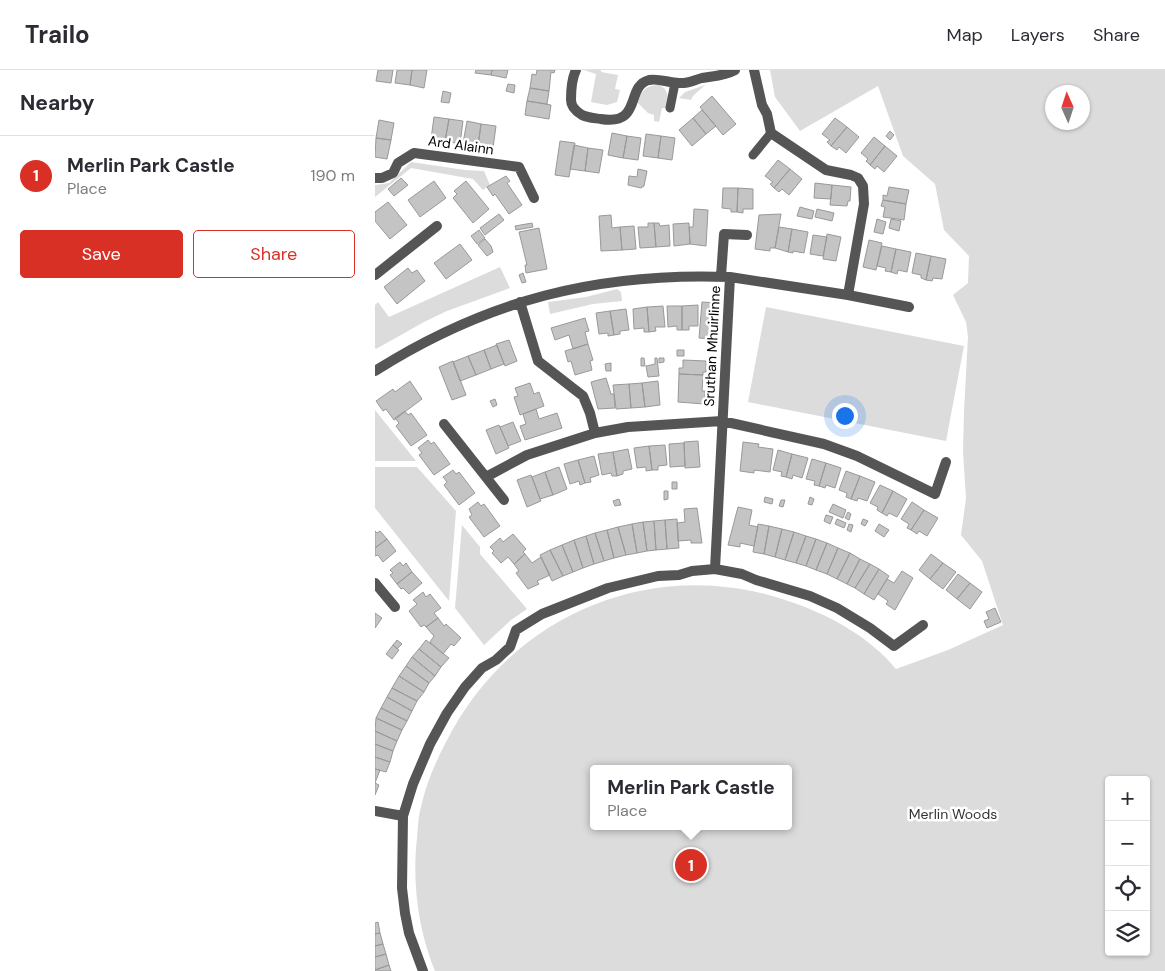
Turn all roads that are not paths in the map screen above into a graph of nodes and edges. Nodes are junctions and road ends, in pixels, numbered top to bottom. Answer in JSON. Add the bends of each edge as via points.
{"nodes":[{"id":1,"x":576,"y":70,"type":"edge"},
{"id":2,"x":735,"y":70,"type":"edge"},
{"id":3,"x":753,"y":70,"type":"edge"},
{"id":4,"x":675,"y":83,"type":"junction"},
{"id":5,"x":670,"y":108,"type":"dead end"},
{"id":6,"x":771,"y":133,"type":"junction"},
{"id":7,"x":753,"y":155,"type":"dead end"},
{"id":8,"x":375,"y":178,"type":"edge"},
{"id":9,"x":534,"y":198,"type":"dead end"},
{"id":10,"x":437,"y":226,"type":"dead end"},
{"id":11,"x":747,"y":236,"type":"dead end"},
{"id":12,"x":375,"y":275,"type":"edge"},
{"id":13,"x":726,"y":276,"type":"junction"},
{"id":14,"x":849,"y":295,"type":"junction"},
{"id":15,"x":520,"y":302,"type":"junction"},
{"id":16,"x":909,"y":307,"type":"dead end"},
{"id":17,"x":375,"y":371,"type":"edge"},
{"id":18,"x":722,"y":421,"type":"junction"},
{"id":19,"x":444,"y":424,"type":"dead end"},
{"id":20,"x":595,"y":433,"type":"junction"},
{"id":21,"x":946,"y":462,"type":"dead end"},
{"id":22,"x":486,"y":477,"type":"junction"},
{"id":23,"x":504,"y":500,"type":"dead end"},
{"id":24,"x":715,"y":569,"type":"junction"},
{"id":25,"x":375,"y":583,"type":"edge"},
{"id":26,"x":395,"y":608,"type":"dead end"},
{"id":27,"x":923,"y":625,"type":"dead end"},
{"id":28,"x":375,"y":811,"type":"edge"},
{"id":29,"x":403,"y":816,"type":"junction"},
{"id":30,"x":423,"y":971,"type":"edge"}],
"edges":[{"from":1,"to":4,"type":"street","via":[[572,105],[585,116],[606,120],[619,118],[628,112],[638,87],[645,81],[656,79]]},
{"from":2,"to":4,"type":"street","via":[[711,78]]},
{"from":3,"to":6,"type":"street"},
{"from":4,"to":5,"type":"lane"},
{"from":6,"to":7,"type":"lane"},
{"from":6,"to":14,"type":"street","via":[[827,170],[858,178],[863,186],[864,204]]},
{"from":8,"to":9,"type":"street","name":"Ard Alainn","via":[[393,174],[398,163],[414,153],[519,166]]},
{"from":10,"to":12,"type":"street"},
{"from":11,"to":13,"type":"street","via":[[724,234]]},
{"from":13,"to":14,"type":"street"},
{"from":13,"to":15,"type":"street","name":"Sruthan Mhuirlinne","via":[[628,280],[576,288]]},
{"from":13,"to":18,"type":"street","name":"Sruthan Mhuirlinne"},
{"from":14,"to":16,"type":"street"},
{"from":15,"to":17,"type":"street","name":"Sruthan Mhuirlinne","via":[[441,333]]},
{"from":15,"to":20,"type":"street","via":[[539,361],[583,396]]},
{"from":18,"to":20,"type":"street","name":"Sruthan Mhuirlinne","via":[[627,427]]},
{"from":18,"to":21,"type":"street","name":"Sruthan Mhuirlinne","via":[[824,444],[857,456],[935,494]]},
{"from":18,"to":24,"type":"street","name":"Sruthan Mhuirlinne"},
{"from":19,"to":22,"type":"street"},
{"from":20,"to":22,"type":"street","name":"Sruthan Mhuirlinne","via":[[527,455]]},
{"from":22,"to":23,"type":"street"},
{"from":24,"to":27,"type":"street","via":[[742,574],[810,596],[837,608],[894,646]]},
{"from":24,"to":29,"type":"street","via":[[633,581],[542,614],[516,630],[510,647],[482,668],[447,713],[430,744]]},
{"from":25,"to":26,"type":"street"},
{"from":28,"to":29,"type":"street"},
{"from":29,"to":30,"type":"street","via":[[405,913]]}]}
